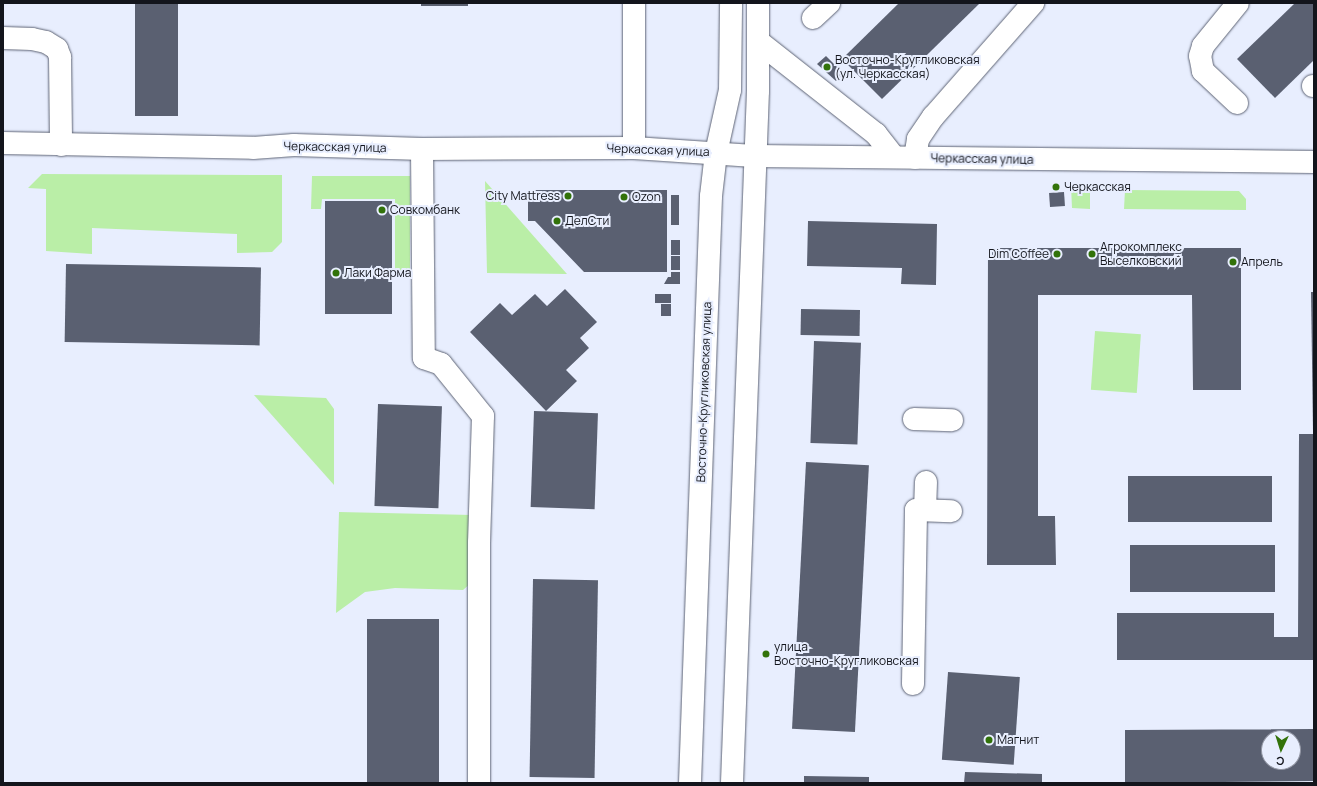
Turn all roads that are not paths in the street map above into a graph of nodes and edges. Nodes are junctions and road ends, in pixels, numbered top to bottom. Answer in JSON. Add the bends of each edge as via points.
{"nodes":[{"id":1,"x":634,"y":3,"type":"edge"},
{"id":2,"x":731,"y":3,"type":"edge"},
{"id":3,"x":758,"y":3,"type":"edge"},
{"id":4,"x":829,"y":3,"type":"edge"},
{"id":5,"x":1033,"y":3,"type":"edge"},
{"id":6,"x":1238,"y":3,"type":"edge"},
{"id":7,"x":813,"y":18,"type":"dead end"},
{"id":8,"x":3,"y":38,"type":"edge"},
{"id":9,"x":759,"y":42,"type":"junction"},
{"id":10,"x":1237,"y":103,"type":"dead end"},
{"id":11,"x":3,"y":143,"type":"edge"},
{"id":12,"x":61,"y":145,"type":"junction"},
{"id":13,"x":634,"y":148,"type":"junction"},
{"id":14,"x":422,"y":149,"type":"junction"},
{"id":15,"x":716,"y":152,"type":"junction"},
{"id":16,"x":754,"y":156,"type":"junction"},
{"id":17,"x":905,"y":158,"type":"junction"},
{"id":18,"x":1314,"y":162,"type":"edge"},
{"id":19,"x":914,"y":419,"type":"dead end"},
{"id":20,"x":952,"y":420,"type":"dead end"},
{"id":21,"x":926,"y":482,"type":"dead end"},
{"id":22,"x":925,"y":510,"type":"junction"},
{"id":23,"x":951,"y":511,"type":"dead end"},
{"id":24,"x":913,"y":684,"type":"dead end"},
{"id":25,"x":479,"y":783,"type":"edge"},
{"id":26,"x":690,"y":783,"type":"edge"},
{"id":27,"x":732,"y":783,"type":"edge"}],
"edges":[{"from":1,"to":13,"type":"street"},
{"from":2,"to":15,"type":"street","name":"Восточно-Кругликовская улица","via":[[730,90]]},
{"from":3,"to":9,"type":"street"},
{"from":4,"to":7,"type":"street"},
{"from":5,"to":17,"type":"street","via":[[933,117]]},
{"from":6,"to":10,"type":"street","via":[[1203,46],[1200,56],[1203,71]]},
{"from":8,"to":12,"type":"street","via":[[32,39],[46,42],[56,49],[60,57]]},
{"from":9,"to":16,"type":"street"},
{"from":9,"to":17,"type":"street"},
{"from":11,"to":12,"type":"street","name":"Черкасская улица"},
{"from":12,"to":14,"type":"street","name":"Черкасская улица","via":[[253,148],[294,145]]},
{"from":13,"to":14,"type":"street","name":"Черкасская улица"},
{"from":13,"to":15,"type":"street","name":"Черкасская улица"},
{"from":14,"to":25,"type":"street","via":[[424,358],[441,364],[483,416],[479,543]]},
{"from":15,"to":16,"type":"street","name":"Черкасская улица"},
{"from":15,"to":26,"type":"street","name":"Восточно-Кругликовская улица","via":[[711,202]]},
{"from":16,"to":17,"type":"street","name":"Черкасская улица"},
{"from":16,"to":27,"type":"street"},
{"from":17,"to":18,"type":"street","name":"Черкасская улица"},
{"from":19,"to":20,"type":"street"},
{"from":21,"to":22,"type":"street"},
{"from":22,"to":23,"type":"street"},
{"from":22,"to":24,"type":"street","via":[[916,510]]}]}
